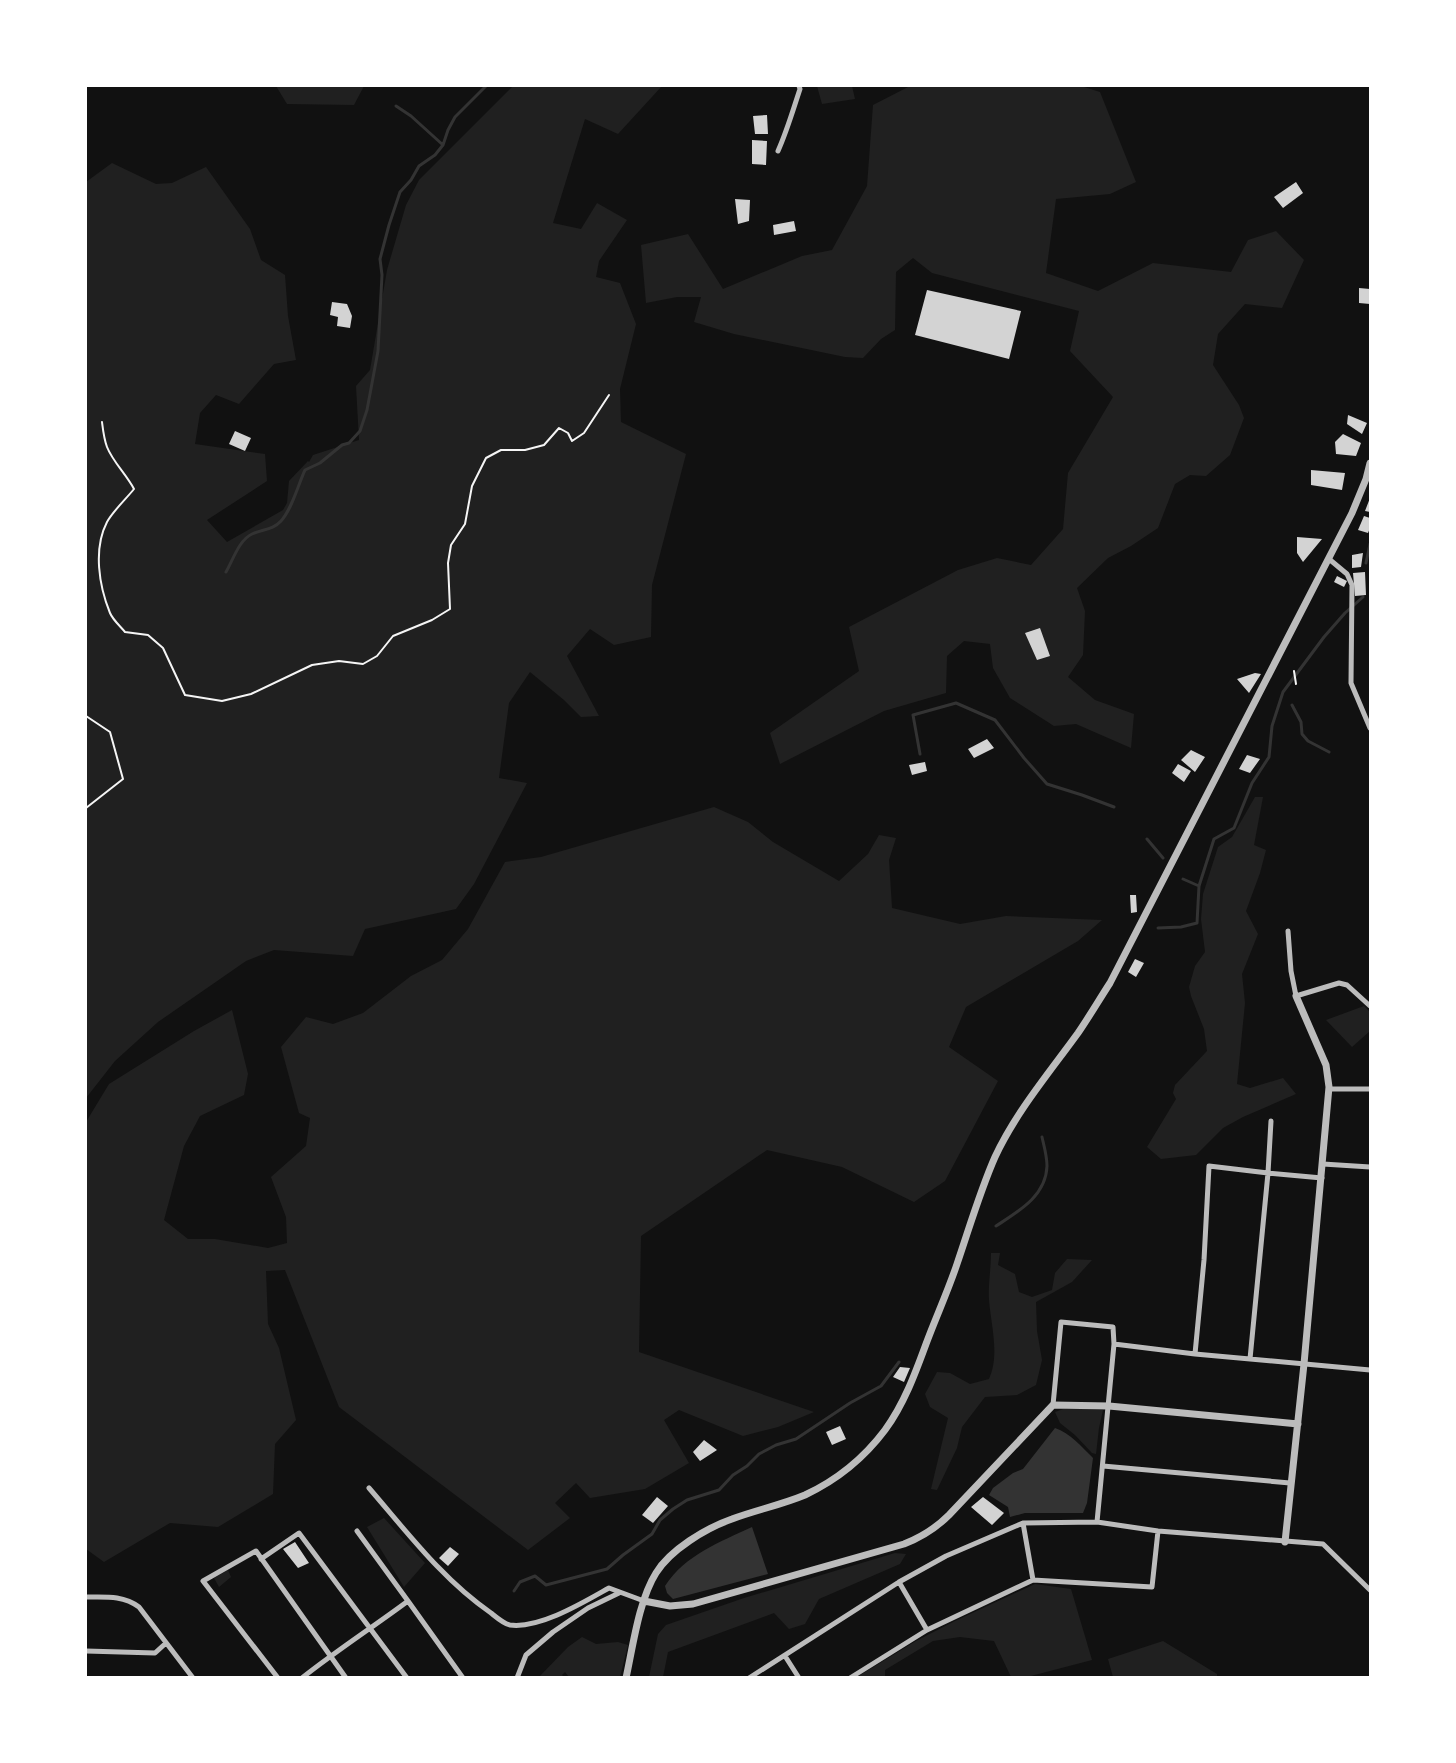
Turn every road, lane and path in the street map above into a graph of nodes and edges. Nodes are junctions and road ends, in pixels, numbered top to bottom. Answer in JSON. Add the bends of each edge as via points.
{"nodes":[{"id":1,"x":799,"y":86,"type":"edge"},
{"id":2,"x":778,"y":152,"type":"dead end"},
{"id":3,"x":609,"y":395,"type":"dead end"},
{"id":4,"x":102,"y":422,"type":"dead end"},
{"id":5,"x":1371,"y":463,"type":"edge"},
{"id":6,"x":1329,"y":559,"type":"junction"},
{"id":7,"x":1294,"y":671,"type":"dead end"},
{"id":8,"x":1296,"y":684,"type":"dead end"},
{"id":9,"x":86,"y":716,"type":"edge"},
{"id":10,"x":1371,"y":728,"type":"edge"},
{"id":11,"x":86,"y":808,"type":"edge"},
{"id":12,"x":1288,"y":932,"type":"dead end"},
{"id":13,"x":1296,"y":996,"type":"junction"},
{"id":14,"x":1371,"y":1006,"type":"edge"},
{"id":15,"x":1329,"y":1089,"type":"junction"},
{"id":16,"x":1371,"y":1089,"type":"edge"},
{"id":17,"x":1271,"y":1121,"type":"dead end"},
{"id":18,"x":1323,"y":1164,"type":"junction"},
{"id":19,"x":1371,"y":1167,"type":"edge"},
{"id":20,"x":1268,"y":1173,"type":"junction"},
{"id":21,"x":1322,"y":1178,"type":"junction"},
{"id":22,"x":1114,"y":1344,"type":"junction"},
{"id":23,"x":1195,"y":1354,"type":"junction"},
{"id":24,"x":1250,"y":1359,"type":"junction"},
{"id":25,"x":1304,"y":1364,"type":"junction"},
{"id":26,"x":1371,"y":1370,"type":"edge"},
{"id":27,"x":1053,"y":1405,"type":"junction"},
{"id":28,"x":1109,"y":1406,"type":"junction"},
{"id":29,"x":1298,"y":1424,"type":"junction"},
{"id":30,"x":1103,"y":1466,"type":"junction"},
{"id":31,"x":1290,"y":1483,"type":"junction"},
{"id":32,"x":369,"y":1488,"type":"dead end"},
{"id":33,"x":1097,"y":1522,"type":"junction"},
{"id":34,"x":1023,"y":1523,"type":"junction"},
{"id":35,"x":357,"y":1531,"type":"dead end"},
{"id":36,"x":1158,"y":1531,"type":"junction"},
{"id":37,"x":1285,"y":1542,"type":"junction"},
{"id":38,"x":261,"y":1558,"type":"junction"},
{"id":39,"x":1034,"y":1580,"type":"junction"},
{"id":40,"x":899,"y":1582,"type":"junction"},
{"id":41,"x":1371,"y":1590,"type":"edge"},
{"id":42,"x":619,"y":1593,"type":"junction"},
{"id":43,"x":86,"y":1597,"type":"edge"},
{"id":44,"x":644,"y":1600,"type":"junction"},
{"id":45,"x":408,"y":1601,"type":"junction"},
{"id":46,"x":371,"y":1629,"type":"junction"},
{"id":47,"x":927,"y":1630,"type":"junction"},
{"id":48,"x":166,"y":1642,"type":"junction"},
{"id":49,"x":86,"y":1651,"type":"edge"},
{"id":50,"x":330,"y":1655,"type":"junction"},
{"id":51,"x":785,"y":1656,"type":"junction"},
{"id":52,"x":193,"y":1677,"type":"edge"},
{"id":53,"x":278,"y":1677,"type":"edge"},
{"id":54,"x":302,"y":1677,"type":"edge"},
{"id":55,"x":346,"y":1677,"type":"edge"},
{"id":56,"x":407,"y":1677,"type":"edge"},
{"id":57,"x":463,"y":1677,"type":"edge"},
{"id":58,"x":518,"y":1677,"type":"edge"},
{"id":59,"x":626,"y":1677,"type":"edge"},
{"id":60,"x":749,"y":1677,"type":"edge"},
{"id":61,"x":799,"y":1677,"type":"edge"},
{"id":62,"x":850,"y":1677,"type":"edge"}],
"edges":[{"from":1,"to":2,"type":"street"},
{"from":3,"to":4,"type":"path","via":[[584,433],[572,441],[559,428],[544,445],[501,450],[486,458],[472,486],[465,524],[451,545],[450,609],[393,636],[377,656],[363,664],[339,661],[312,665],[251,694],[222,701],[185,695],[163,648],[148,635],[125,632],[111,616],[99,564],[100,543],[108,520],[134,489],[106,445]]},
{"from":5,"to":6,"type":"street"},
{"from":6,"to":10,"type":"street","via":[[1347,574],[1352,585],[1351,683]]},
{"from":6,"to":44,"type":"street","via":[[1110,983],[994,1159],[900,1408],[864,1454],[844,1472],[806,1494],[730,1519],[684,1544],[665,1560]]},
{"from":7,"to":8,"type":"path"},
{"from":9,"to":11,"type":"path","via":[[111,732],[123,779]]},
{"from":12,"to":13,"type":"street"},
{"from":13,"to":14,"type":"street","via":[[1338,983],[1347,984]]},
{"from":13,"to":15,"type":"street","via":[[1326,1065]]},
{"from":15,"to":16,"type":"street"},
{"from":15,"to":18,"type":"street"},
{"from":17,"to":20,"type":"street"},
{"from":18,"to":19,"type":"street"},
{"from":18,"to":21,"type":"street"},
{"from":20,"to":21,"type":"street"},
{"from":20,"to":23,"type":"street","via":[[1209,1166]]},
{"from":20,"to":24,"type":"street"},
{"from":21,"to":25,"type":"street"},
{"from":22,"to":23,"type":"street"},
{"from":22,"to":27,"type":"street","via":[[1113,1327],[1061,1322]]},
{"from":22,"to":28,"type":"street"},
{"from":23,"to":24,"type":"street"},
{"from":24,"to":25,"type":"street"},
{"from":25,"to":26,"type":"street"},
{"from":25,"to":29,"type":"street"},
{"from":27,"to":28,"type":"street"},
{"from":27,"to":44,"type":"street","via":[[949,1515],[923,1536],[693,1604],[670,1606]]},
{"from":28,"to":29,"type":"street"},
{"from":28,"to":30,"type":"street"},
{"from":29,"to":31,"type":"street"},
{"from":30,"to":31,"type":"street"},
{"from":30,"to":33,"type":"street"},
{"from":31,"to":37,"type":"street"},
{"from":32,"to":42,"type":"street","via":[[442,1572],[475,1602],[509,1625],[560,1615],[609,1588]]},
{"from":33,"to":34,"type":"street"},
{"from":33,"to":36,"type":"street"},
{"from":34,"to":39,"type":"street"},
{"from":34,"to":40,"type":"street","via":[[946,1556]]},
{"from":35,"to":45,"type":"street"},
{"from":36,"to":37,"type":"street"},
{"from":36,"to":39,"type":"street","via":[[1152,1587]]},
{"from":37,"to":41,"type":"street","via":[[1323,1544]]},
{"from":38,"to":46,"type":"street","via":[[299,1533]]},
{"from":38,"to":50,"type":"street"},
{"from":38,"to":53,"type":"street","via":[[256,1551],[203,1581]]},
{"from":39,"to":47,"type":"street"},
{"from":40,"to":47,"type":"street"},
{"from":40,"to":51,"type":"street"},
{"from":42,"to":44,"type":"street"},
{"from":42,"to":58,"type":"street","via":[[553,1632],[526,1655]]},
{"from":43,"to":48,"type":"street","via":[[130,1600]]},
{"from":44,"to":59,"type":"street"},
{"from":45,"to":46,"type":"street"},
{"from":45,"to":57,"type":"street"},
{"from":46,"to":50,"type":"street"},
{"from":46,"to":56,"type":"street"},
{"from":47,"to":62,"type":"street"},
{"from":48,"to":49,"type":"street","via":[[156,1653]]},
{"from":48,"to":52,"type":"street"},
{"from":50,"to":54,"type":"street"},
{"from":50,"to":55,"type":"street"},
{"from":51,"to":60,"type":"street"},
{"from":51,"to":61,"type":"street"}]}
